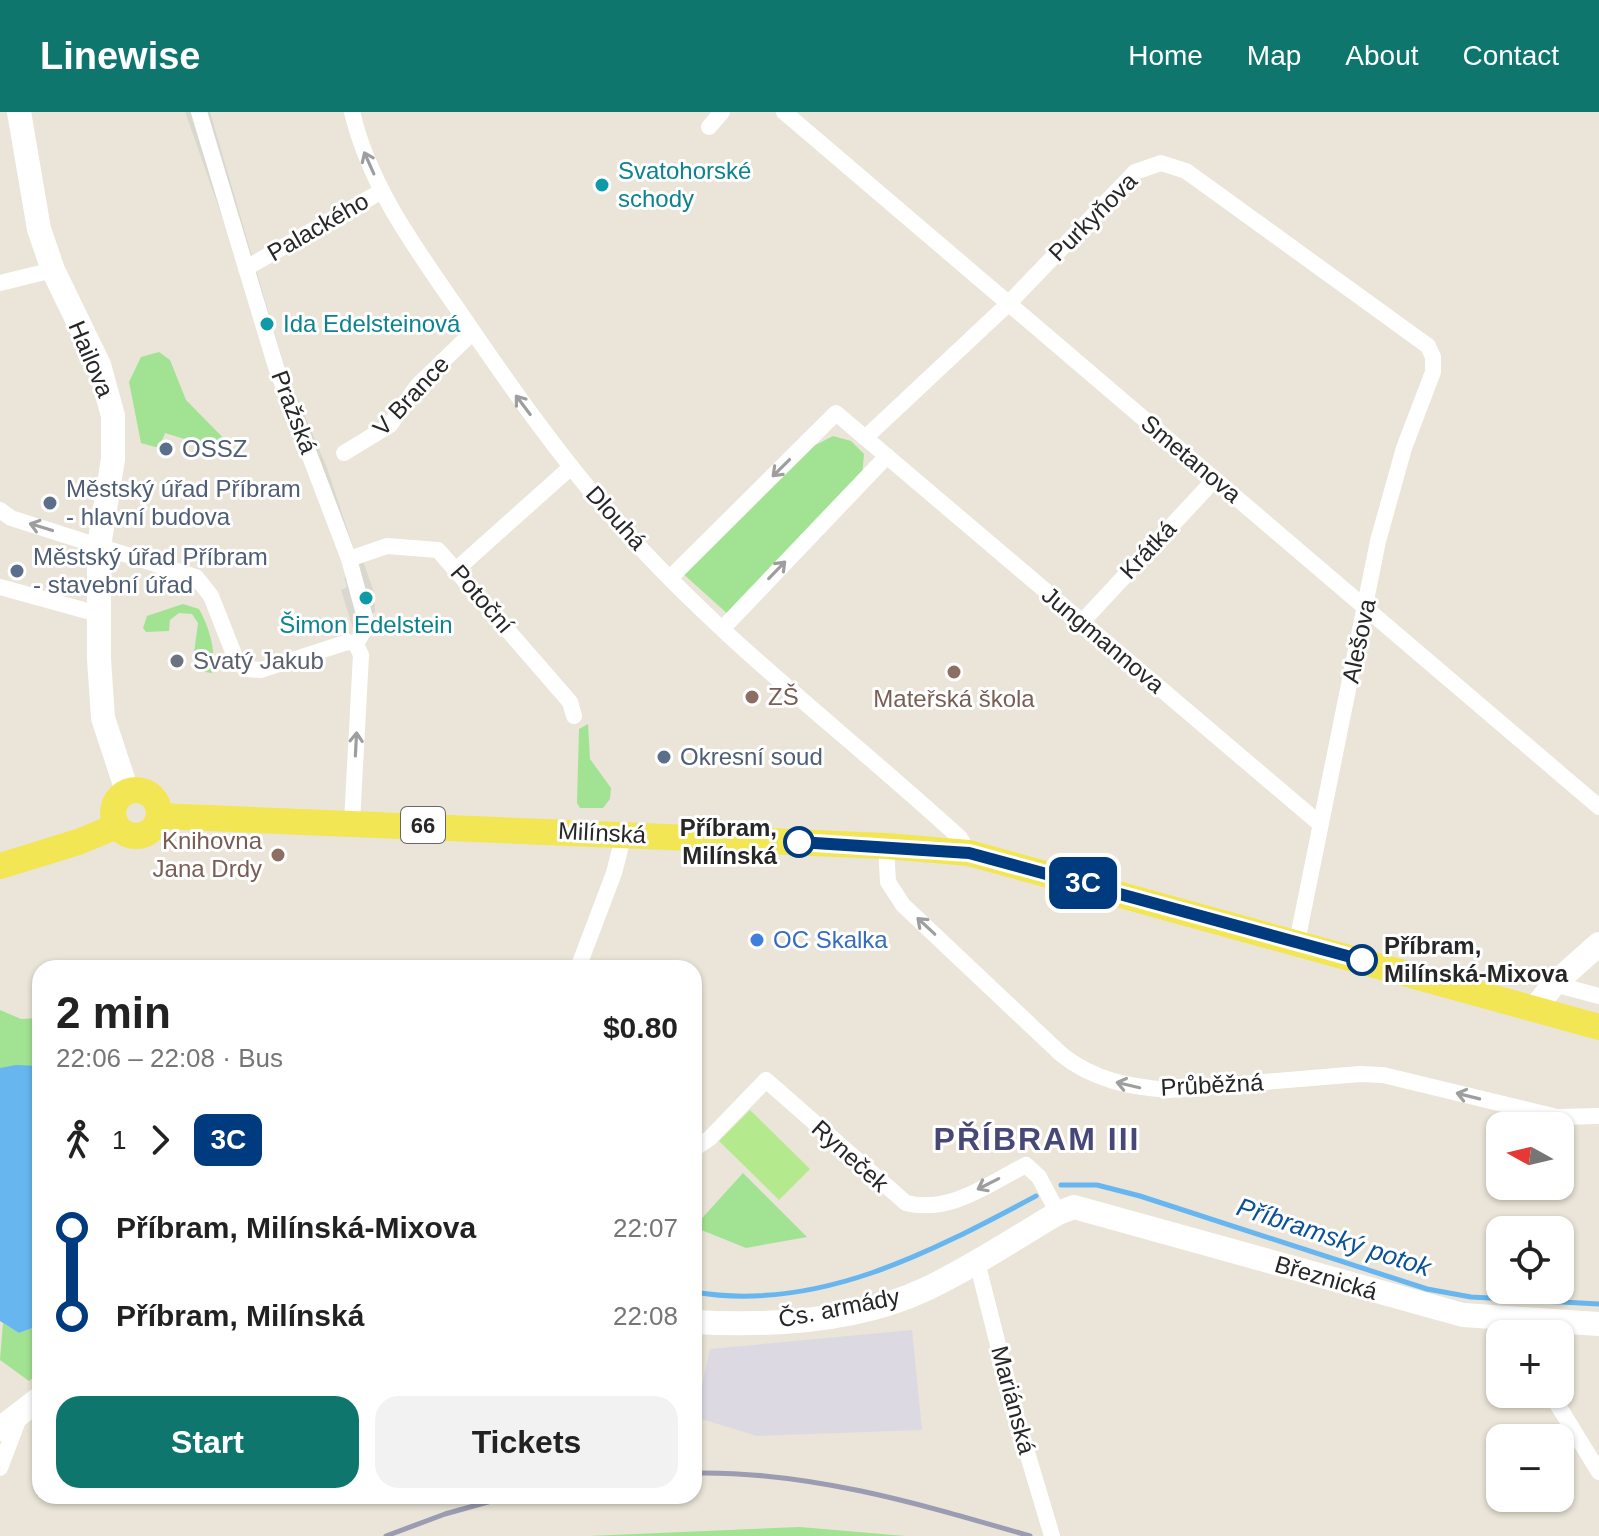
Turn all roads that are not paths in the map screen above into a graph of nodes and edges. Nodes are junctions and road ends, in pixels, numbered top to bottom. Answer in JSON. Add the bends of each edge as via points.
{"nodes":[{"id":1,"x":19,"y":112,"type":"edge"},
{"id":2,"x":199,"y":112,"type":"edge"},
{"id":3,"x":352,"y":112,"type":"edge"},
{"id":4,"x":722,"y":112,"type":"edge"},
{"id":5,"x":784,"y":112,"type":"edge"},
{"id":6,"x":709,"y":127,"type":"dead end"},
{"id":7,"x":382,"y":191,"type":"junction"},
{"id":8,"x":46,"y":249,"type":"junction"},
{"id":9,"x":251,"y":266,"type":"junction"},
{"id":10,"x":0,"y":283,"type":"edge"},
{"id":11,"x":1007,"y":305,"type":"junction"},
{"id":12,"x":473,"y":332,"type":"junction"},
{"id":13,"x":1428,"y":346,"type":"joint"},
{"id":14,"x":865,"y":438,"type":"junction"},
{"id":15,"x":344,"y":453,"type":"dead end"},
{"id":16,"x":887,"y":456,"type":"junction"},
{"id":17,"x":571,"y":467,"type":"junction"},
{"id":18,"x":1215,"y":479,"type":"junction"},
{"id":19,"x":0,"y":510,"type":"edge"},
{"id":20,"x":92,"y":544,"type":"junction"},
{"id":21,"x":352,"y":557,"type":"junction"},
{"id":22,"x":457,"y":569,"type":"junction"},
{"id":23,"x":670,"y":578,"type":"junction"},
{"id":24,"x":0,"y":587,"type":"edge"},
{"id":25,"x":1366,"y":608,"type":"junction"},
{"id":26,"x":98,"y":614,"type":"junction"},
{"id":27,"x":1082,"y":622,"type":"junction"},
{"id":28,"x":724,"y":627,"type":"junction"},
{"id":29,"x":356,"y":644,"type":"junction"},
{"id":30,"x":574,"y":716,"type":"dead end"},
{"id":31,"x":127,"y":791,"type":"junction"},
{"id":32,"x":1599,"y":807,"type":"edge"},
{"id":33,"x":159,"y":816,"type":"junction"},
{"id":34,"x":352,"y":822,"type":"junction"},
{"id":35,"x":1320,"y":824,"type":"junction"},
{"id":36,"x":117,"y":826,"type":"junction"},
{"id":37,"x":624,"y":834,"type":"junction"},
{"id":38,"x":886,"y":846,"type":"junction"},
{"id":39,"x":969,"y":853,"type":"junction"},
{"id":40,"x":0,"y":866,"type":"edge"},
{"id":41,"x":1297,"y":942,"type":"junction"},
{"id":42,"x":1599,"y":944,"type":"edge"},
{"id":43,"x":581,"y":960,"type":"edge"},
{"id":44,"x":1554,"y":984,"type":"junction"},
{"id":45,"x":1599,"y":996,"type":"edge"},
{"id":46,"x":1535,"y":1008,"type":"junction"},
{"id":47,"x":1599,"y":1027,"type":"edge"},
{"id":48,"x":1599,"y":1116,"type":"edge"},
{"id":49,"x":702,"y":1144,"type":"edge"},
{"id":50,"x":1058,"y":1213,"type":"junction"},
{"id":51,"x":977,"y":1262,"type":"junction"},
{"id":52,"x":1486,"y":1321,"type":"edge"},
{"id":53,"x":702,"y":1322,"type":"edge"},
{"id":54,"x":1599,"y":1324,"type":"edge"},
{"id":55,"x":1574,"y":1325,"type":"edge"},
{"id":56,"x":32,"y":1405,"type":"edge"},
{"id":57,"x":1560,"y":1408,"type":"edge"},
{"id":58,"x":20,"y":1415,"type":"junction"},
{"id":59,"x":0,"y":1429,"type":"edge"},
{"id":60,"x":0,"y":1468,"type":"edge"},
{"id":61,"x":1599,"y":1472,"type":"edge"},
{"id":62,"x":1052,"y":1536,"type":"edge"}],
"edges":[{"from":1,"to":8,"type":"street","name":"Hailova"},
{"from":2,"to":9,"type":"street","name":"Pražská"},
{"from":7,"to":3,"type":"street","name":"Dlouhá","one_way":true},
{"from":4,"to":6,"type":"street"},
{"from":5,"to":11,"type":"street","name":"Smetanova"},
{"from":7,"to":9,"type":"street","name":"Palackého"},
{"from":7,"to":12,"type":"street","name":"Dlouhá"},
{"from":8,"to":10,"type":"street"},
{"from":8,"to":20,"type":"street","name":"Hailova","via":[[99,365],[113,416],[113,459]]},
{"from":9,"to":21,"type":"street","name":"Pražská","via":[[276,367],[320,464]]},
{"from":11,"to":13,"type":"street","name":"Purkyňova","via":[[1135,172],[1171,164]]},
{"from":11,"to":14,"type":"street","name":"Purkyňova"},
{"from":11,"to":18,"type":"street","name":"Smetanova"},
{"from":12,"to":15,"type":"street","name":"V Brance","via":[[417,386],[390,425]]},
{"from":17,"to":12,"type":"street","name":"Dlouhá","one_way":true},
{"from":13,"to":25,"type":"street","name":"Alešova","via":[[1433,372],[1404,448]]},
{"from":14,"to":16,"type":"street","name":"Jungmannova"},
{"from":14,"to":23,"type":"street","name":"Jungmannova","one_way":true,"via":[[836,413]]},
{"from":16,"to":27,"type":"street","name":"Jungmannova"},
{"from":28,"to":16,"type":"street","one_way":true},
{"from":17,"to":22,"type":"street"},
{"from":17,"to":23,"type":"street","name":"Dlouhá"},
{"from":18,"to":25,"type":"street","name":"Smetanova"},
{"from":18,"to":27,"type":"street","name":"Krátká"},
{"from":20,"to":19,"type":"street","one_way":true},
{"from":20,"to":26,"type":"street","name":"Hailova"},
{"from":20,"to":29,"type":"street","via":[[191,574],[211,596],[237,662],[246,669],[261,670],[348,642]]},
{"from":21,"to":22,"type":"street","name":"Potoční","via":[[387,546],[438,550]]},
{"from":21,"to":29,"type":"street","name":"Pražská","via":[[367,625]]},
{"from":22,"to":30,"type":"street","name":"Potoční","via":[[570,702]]},
{"from":23,"to":28,"type":"street","name":"Dlouhá"},
{"from":24,"to":26,"type":"street"},
{"from":25,"to":32,"type":"street","name":"Smetanova"},
{"from":25,"to":35,"type":"street","name":"Alešova"},
{"from":26,"to":31,"type":"street","name":"Hailova","via":[[103,718]]},
{"from":27,"to":35,"type":"street","name":"Jungmannova"},
{"from":28,"to":39,"type":"street","name":"Dlouhá","via":[[960,838]]},
{"from":34,"to":29,"type":"street","name":"Pražská","one_way":true,"via":[[361,655]]},
{"from":31,"to":33,"type":"main road","via":[[150,794]]},
{"from":31,"to":36,"type":"main road","via":[[113,806]]},
{"from":33,"to":34,"type":"main road","number":"66"},
{"from":33,"to":36,"type":"main road","via":[[152,830],[137,836]]},
{"from":34,"to":37,"type":"main road","name":"Milínská","number":"66"},
{"from":35,"to":41,"type":"street","name":"Alešova"},
{"from":36,"to":40,"type":"main road"},
{"from":37,"to":38,"type":"main road","name":"Milínská","number":"66"},
{"from":37,"to":43,"type":"street"},
{"from":38,"to":39,"type":"main road","name":"Milínská","number":"66"},
{"from":48,"to":38,"type":"street","name":"Průběžná","one_way":true,"via":[[1557,1117],[1383,1075],[1169,1090],[1092,1074],[1062,1055],[903,905],[888,882]]},
{"from":39,"to":41,"type":"main road","name":"Milínská","number":"66"},
{"from":41,"to":46,"type":"main road","name":"Milínská","number":"66"},
{"from":42,"to":44,"type":"street"},
{"from":44,"to":45,"type":"street"},
{"from":44,"to":46,"type":"street"},
{"from":46,"to":47,"type":"main road","name":"Milínská","number":"66"},
{"from":50,"to":49,"type":"street","name":"Ryneček","one_way":true,"via":[[1039,1177],[1026,1165],[951,1203],[935,1208],[906,1203],[766,1080]]},
{"from":50,"to":51,"type":"street","name":"Čs. armády"},
{"from":50,"to":52,"type":"street","name":"Březnická","via":[[1090,1209]]},
{"from":51,"to":53,"type":"street","name":"Čs. armády","via":[[922,1291],[873,1306],[779,1322]]},
{"from":51,"to":62,"type":"street","name":"Mariánská"},
{"from":54,"to":55,"type":"street","name":"Březnická"},
{"from":56,"to":58,"type":"street"},
{"from":57,"to":61,"type":"street"},
{"from":58,"to":59,"type":"street"},
{"from":58,"to":60,"type":"street"}]}
